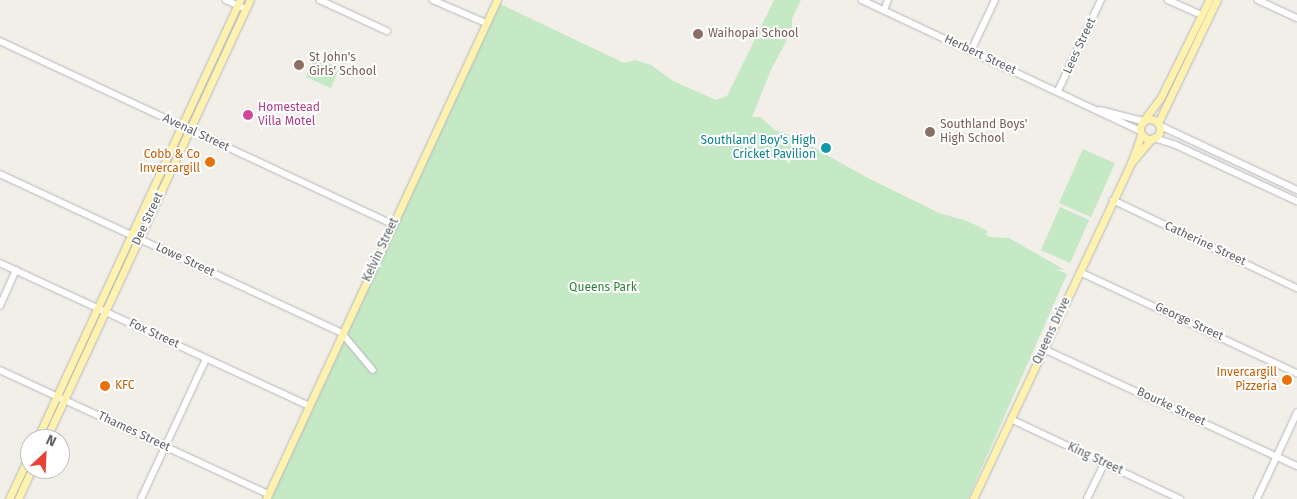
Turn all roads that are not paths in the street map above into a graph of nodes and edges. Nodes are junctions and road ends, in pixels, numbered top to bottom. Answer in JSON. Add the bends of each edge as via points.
{"nodes":[{"id":1,"x":226,"y":0,"type":"edge"},
{"id":2,"x":250,"y":0,"type":"edge"},
{"id":3,"x":320,"y":0,"type":"edge"},
{"id":4,"x":433,"y":0,"type":"edge"},
{"id":5,"x":496,"y":0,"type":"edge"},
{"id":6,"x":862,"y":0,"type":"edge"},
{"id":7,"x":888,"y":0,"type":"edge"},
{"id":8,"x":994,"y":0,"type":"edge"},
{"id":9,"x":1101,"y":0,"type":"edge"},
{"id":10,"x":1168,"y":0,"type":"edge"},
{"id":11,"x":1209,"y":0,"type":"edge"},
{"id":12,"x":1217,"y":0,"type":"edge"},
{"id":13,"x":1258,"y":0,"type":"edge"},
{"id":14,"x":239,"y":3,"type":"edge"},
{"id":15,"x":246,"y":9,"type":"junction"},
{"id":16,"x":884,"y":10,"type":"junction"},
{"id":17,"x":1202,"y":16,"type":"junction"},
{"id":18,"x":1297,"y":18,"type":"edge"},
{"id":19,"x":486,"y":24,"type":"junction"},
{"id":20,"x":387,"y":31,"type":"dead end"},
{"id":21,"x":0,"y":42,"type":"edge"},
{"id":22,"x":971,"y":51,"type":"junction"},
{"id":23,"x":1058,"y":91,"type":"junction"},
{"id":24,"x":1098,"y":110,"type":"junction"},
{"id":25,"x":1143,"y":121,"type":"junction"},
{"id":26,"x":1158,"y":124,"type":"junction"},
{"id":27,"x":182,"y":126,"type":"junction"},
{"id":28,"x":190,"y":130,"type":"junction"},
{"id":29,"x":1140,"y":133,"type":"junction"},
{"id":30,"x":1153,"y":139,"type":"junction"},
{"id":31,"x":1131,"y":163,"type":"junction"},
{"id":32,"x":0,"y":174,"type":"edge"},
{"id":33,"x":1271,"y":178,"type":"junction"},
{"id":34,"x":1267,"y":187,"type":"junction"},
{"id":35,"x":1297,"y":190,"type":"edge"},
{"id":36,"x":1114,"y":200,"type":"junction"},
{"id":37,"x":1297,"y":201,"type":"edge"},
{"id":38,"x":393,"y":224,"type":"junction"},
{"id":39,"x":131,"y":235,"type":"junction"},
{"id":40,"x":139,"y":239,"type":"junction"},
{"id":41,"x":0,"y":263,"type":"edge"},
{"id":42,"x":16,"y":270,"type":"junction"},
{"id":43,"x":1080,"y":272,"type":"junction"},
{"id":44,"x":1297,"y":288,"type":"edge"},
{"id":45,"x":0,"y":306,"type":"edge"},
{"id":46,"x":98,"y":308,"type":"junction"},
{"id":47,"x":105,"y":311,"type":"junction"},
{"id":48,"x":342,"y":333,"type":"junction"},
{"id":49,"x":1044,"y":348,"type":"junction"},
{"id":50,"x":206,"y":358,"type":"junction"},
{"id":51,"x":0,"y":370,"type":"edge"},
{"id":52,"x":373,"y":370,"type":"dead end"},
{"id":53,"x":1297,"y":373,"type":"edge"},
{"id":54,"x":57,"y":396,"type":"junction"},
{"id":55,"x":64,"y":400,"type":"junction"},
{"id":56,"x":309,"y":406,"type":"junction"},
{"id":57,"x":1297,"y":413,"type":"edge"},
{"id":58,"x":1011,"y":420,"type":"junction"},
{"id":59,"x":42,"y":429,"type":"edge"},
{"id":60,"x":51,"y":429,"type":"edge"},
{"id":61,"x":165,"y":447,"type":"junction"},
{"id":62,"x":1277,"y":456,"type":"junction"},
{"id":63,"x":1104,"y":464,"type":"junction"},
{"id":64,"x":1297,"y":466,"type":"edge"},
{"id":65,"x":20,"y":475,"type":"edge"},
{"id":66,"x":27,"y":479,"type":"edge"},
{"id":67,"x":267,"y":497,"type":"edge"},
{"id":68,"x":9,"y":499,"type":"edge"},
{"id":69,"x":18,"y":499,"type":"edge"},
{"id":70,"x":141,"y":499,"type":"edge"},
{"id":71,"x":972,"y":499,"type":"edge"},
{"id":72,"x":1088,"y":499,"type":"edge"},
{"id":73,"x":1180,"y":499,"type":"edge"},
{"id":74,"x":1257,"y":499,"type":"edge"}],
"edges":[{"from":1,"to":14,"type":"street"},
{"from":2,"to":15,"type":"main road","name":"Dee Street"},
{"from":3,"to":20,"type":"street"},
{"from":4,"to":19,"type":"street"},
{"from":5,"to":19,"type":"main road","name":"Kelvin Street"},
{"from":6,"to":16,"type":"street","name":"Herbert Street"},
{"from":7,"to":16,"type":"street"},
{"from":8,"to":22,"type":"street"},
{"from":9,"to":23,"type":"street","name":"Lees Street"},
{"from":10,"to":17,"type":"street"},
{"from":11,"to":17,"type":"main road"},
{"from":12,"to":26,"type":"main road"},
{"from":13,"to":18,"type":"street"},
{"from":14,"to":15,"type":"street"},
{"from":14,"to":27,"type":"main road","name":"Dee Street"},
{"from":15,"to":28,"type":"main road","name":"Dee Street"},
{"from":16,"to":22,"type":"street","name":"Herbert Street"},
{"from":17,"to":25,"type":"main road","via":[[1161,97]]},
{"from":19,"to":38,"type":"main road","name":"Kelvin Street"},
{"from":21,"to":27,"type":"street","name":"Avenal Street"},
{"from":22,"to":23,"type":"street","name":"Herbert Street"},
{"from":23,"to":24,"type":"street","name":"Herbert Street"},
{"from":24,"to":25,"type":"street","name":"Herbert Street"},
{"from":24,"to":29,"type":"street","name":"Herbert Street"},
{"from":25,"to":26,"type":"main road","name":"Herbert Street","via":[[1149,119]]},
{"from":25,"to":29,"type":"main road"},
{"from":26,"to":30,"type":"main road","via":[[1159,132]]},
{"from":26,"to":33,"type":"street","name":"Herbert Street"},
{"from":27,"to":28,"type":"street","name":"Avenal Street"},
{"from":27,"to":39,"type":"main road","name":"Dee Street"},
{"from":28,"to":38,"type":"street","name":"Avenal Street"},
{"from":28,"to":40,"type":"main road","name":"Dee Street"},
{"from":29,"to":30,"type":"main road","name":"Herbert Street"},
{"from":29,"to":31,"type":"main road","name":"Queens Drive"},
{"from":30,"to":31,"type":"main road","name":"Queens Drive"},
{"from":30,"to":34,"type":"street","name":"Herbert Street","via":[[1174,144]]},
{"from":31,"to":36,"type":"main road","name":"Queens Drive"},
{"from":32,"to":39,"type":"street","name":"Lowe Street"},
{"from":33,"to":34,"type":"street"},
{"from":33,"to":35,"type":"street","name":"Herbert Street"},
{"from":34,"to":37,"type":"street","name":"Herbert Street"},
{"from":36,"to":43,"type":"main road","name":"Queens Drive"},
{"from":36,"to":44,"type":"street","name":"Catherine Street"},
{"from":38,"to":48,"type":"main road","name":"Kelvin Street"},
{"from":39,"to":40,"type":"street","name":"Lowe Street"},
{"from":39,"to":46,"type":"main road","name":"Dee Street"},
{"from":40,"to":47,"type":"main road","name":"Dee Street"},
{"from":40,"to":48,"type":"street","name":"Lowe Street"},
{"from":41,"to":42,"type":"street","name":"Fox Street"},
{"from":42,"to":45,"type":"street"},
{"from":42,"to":46,"type":"street","name":"Fox Street"},
{"from":43,"to":49,"type":"main road","name":"Queens Drive"},
{"from":43,"to":53,"type":"street","name":"George Street"},
{"from":46,"to":47,"type":"street","name":"Fox Street"},
{"from":46,"to":54,"type":"main road","name":"Dee Street"},
{"from":47,"to":50,"type":"street","name":"Fox Street"},
{"from":47,"to":55,"type":"main road","name":"Dee Street"},
{"from":48,"to":52,"type":"street"},
{"from":48,"to":56,"type":"main road","name":"Kelvin Street"},
{"from":49,"to":58,"type":"main road","name":"Queens Drive"},
{"from":49,"to":62,"type":"street","name":"Bourke Street"},
{"from":50,"to":56,"type":"street","name":"Fox Street"},
{"from":50,"to":61,"type":"street"},
{"from":51,"to":54,"type":"street","name":"Thames Street"},
{"from":54,"to":55,"type":"street","name":"Thames Street"},
{"from":54,"to":59,"type":"main road","name":"Dee Street"},
{"from":55,"to":60,"type":"main road","name":"Dee Street"},
{"from":55,"to":61,"type":"street","name":"Thames Street"},
{"from":56,"to":67,"type":"main road","name":"Kelvin Street"},
{"from":57,"to":62,"type":"street"},
{"from":58,"to":63,"type":"street","name":"King Street"},
{"from":58,"to":71,"type":"main road","name":"Queens Drive"},
{"from":61,"to":67,"type":"street","name":"Thames Street"},
{"from":61,"to":70,"type":"street"},
{"from":62,"to":64,"type":"street","name":"Bourke Street"},
{"from":62,"to":74,"type":"street"},
{"from":63,"to":72,"type":"street"},
{"from":63,"to":73,"type":"street","name":"King Street"},
{"from":65,"to":68,"type":"main road"},
{"from":66,"to":69,"type":"main road"}]}
